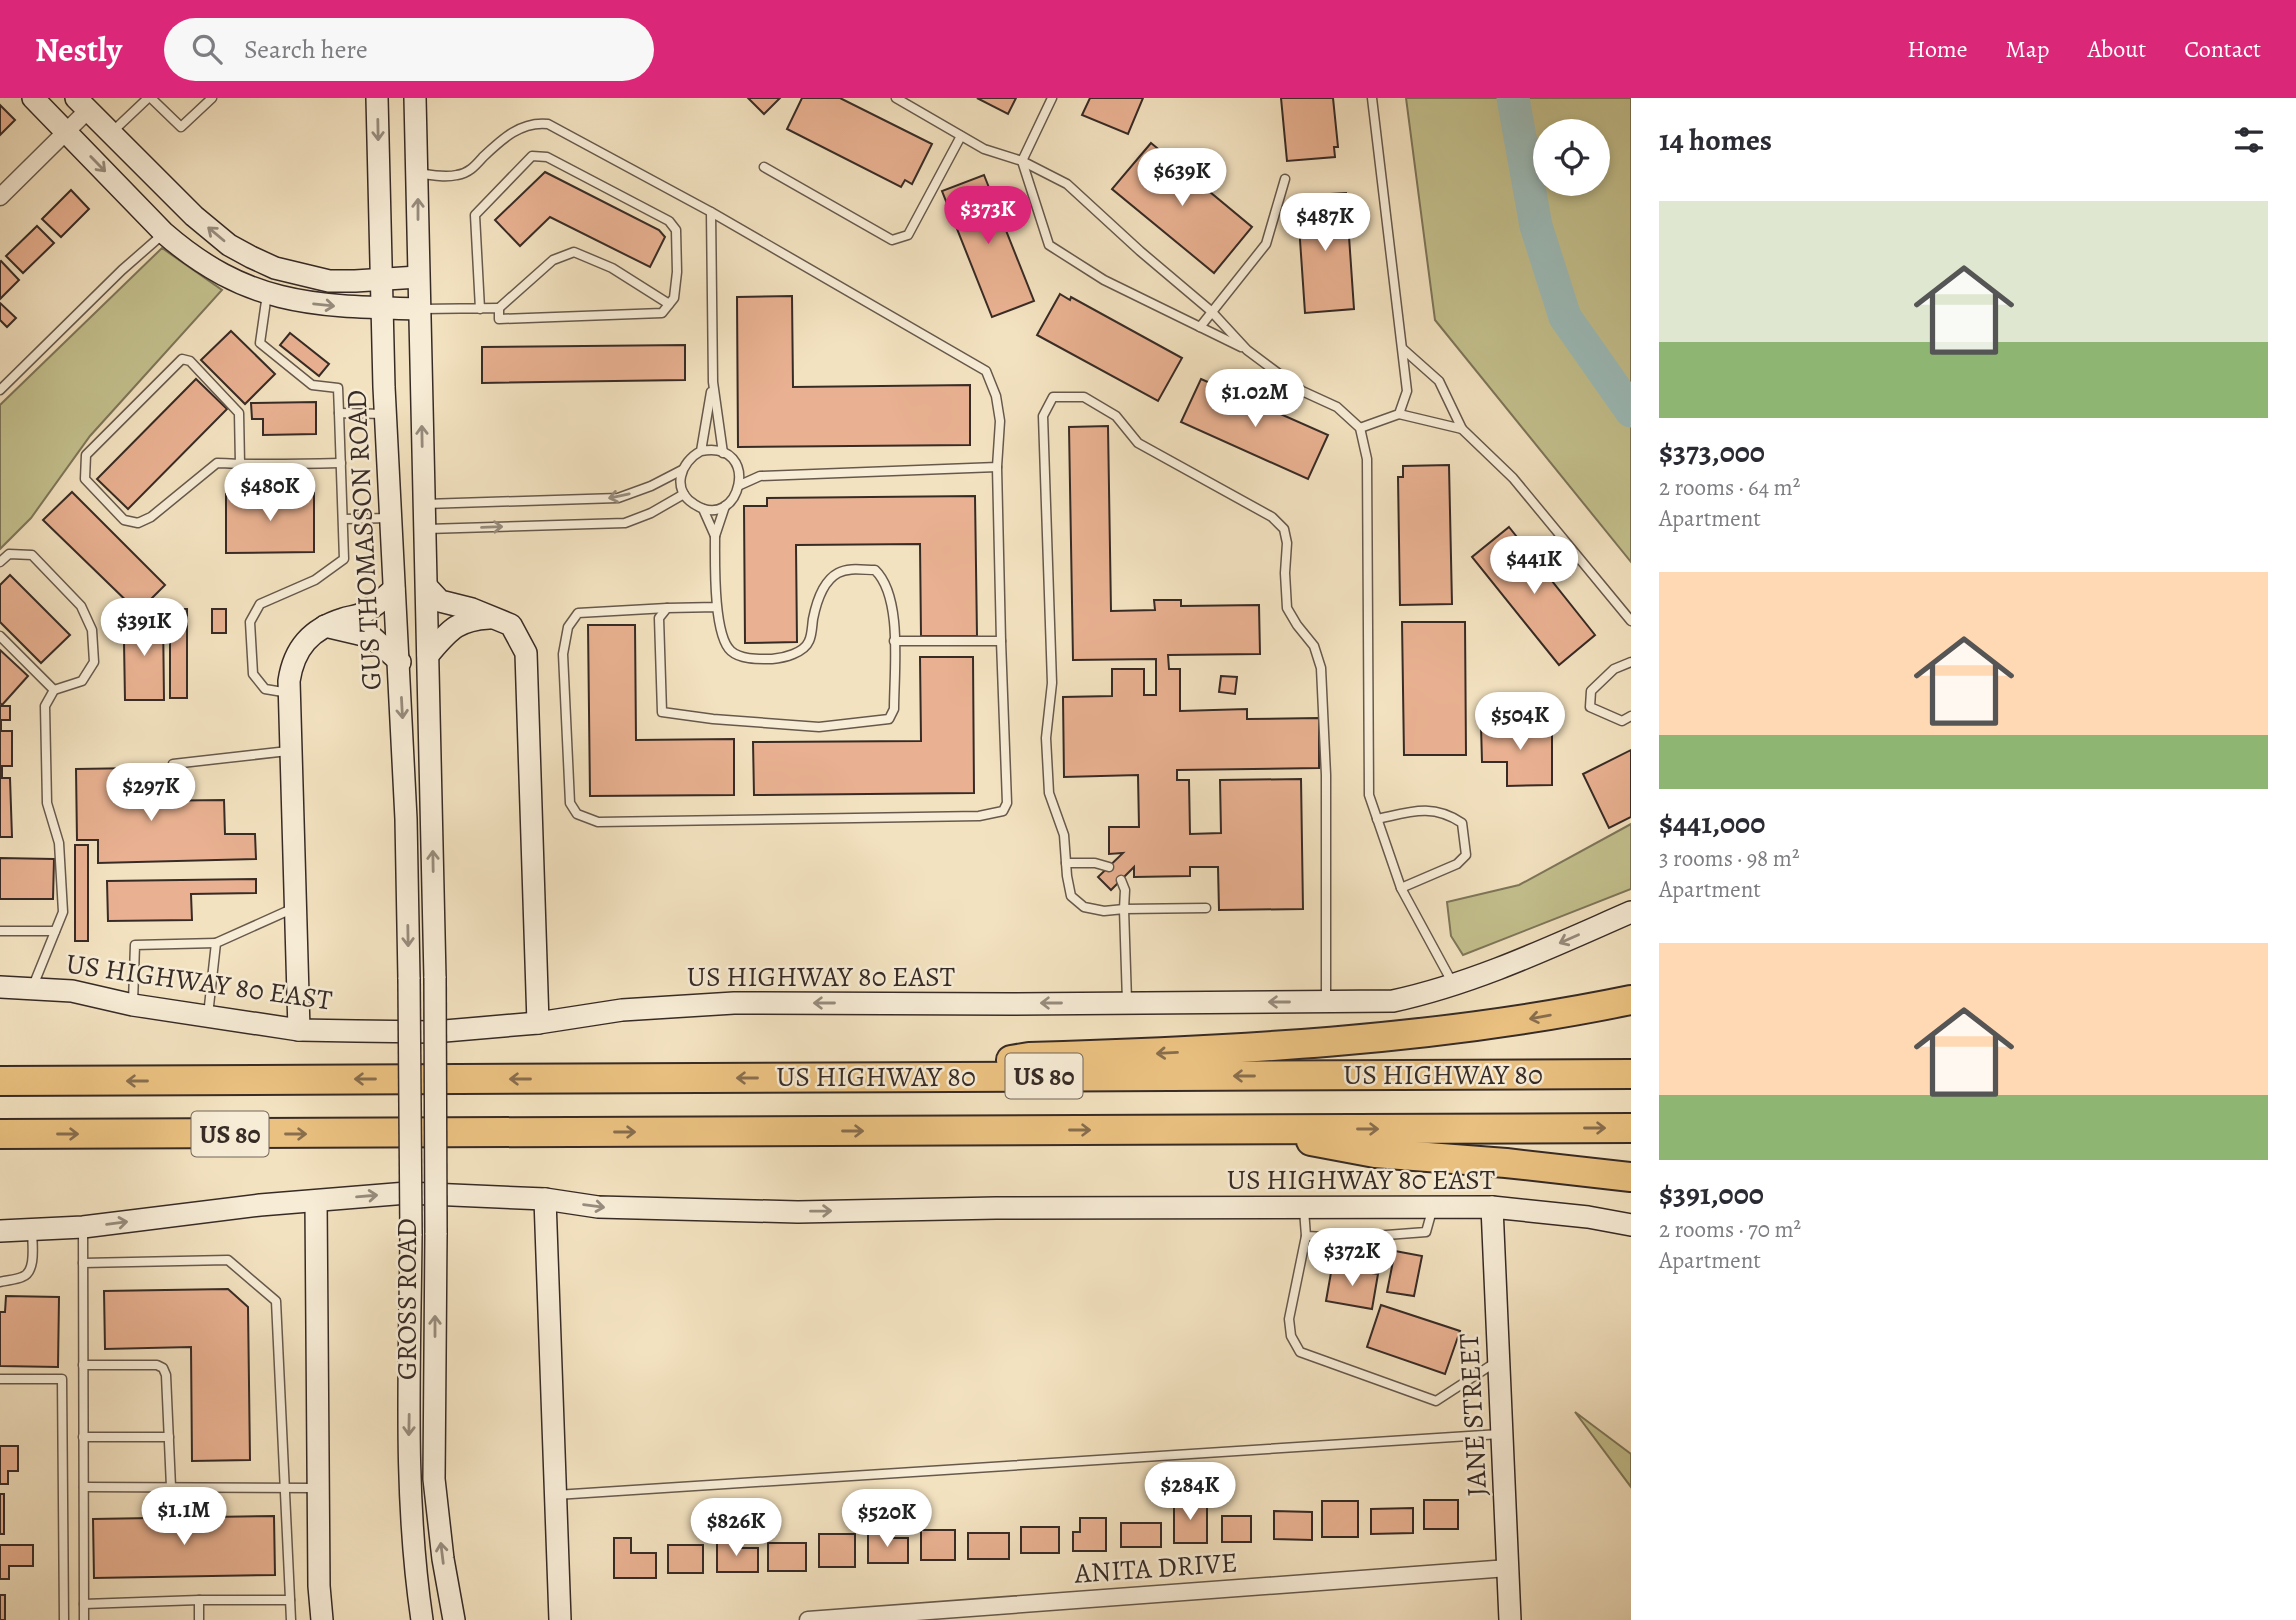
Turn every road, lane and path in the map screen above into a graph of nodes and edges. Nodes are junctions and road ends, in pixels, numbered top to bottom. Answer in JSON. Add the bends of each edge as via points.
{"nodes":[{"id":1,"x":33,"y":98,"type":"edge"},
{"id":2,"x":149,"y":98,"type":"edge"},
{"id":3,"x":212,"y":98,"type":"edge"},
{"id":4,"x":377,"y":98,"type":"edge"},
{"id":5,"x":415,"y":98,"type":"edge"},
{"id":6,"x":896,"y":98,"type":"edge"},
{"id":7,"x":1052,"y":98,"type":"edge"},
{"id":8,"x":1371,"y":98,"type":"edge"},
{"id":9,"x":82,"y":104,"type":"edge"},
{"id":10,"x":66,"y":132,"type":"junction"},
{"id":11,"x":111,"y":133,"type":"junction"},
{"id":12,"x":961,"y":136,"type":"junction"},
{"id":13,"x":1022,"y":162,"type":"junction"},
{"id":14,"x":764,"y":167,"type":"dead end"},
{"id":15,"x":417,"y":173,"type":"junction"},
{"id":16,"x":1285,"y":179,"type":"dead end"},
{"id":17,"x":0,"y":197,"type":"edge"},
{"id":18,"x":711,"y":212,"type":"junction"},
{"id":19,"x":164,"y":233,"type":"junction"},
{"id":20,"x":275,"y":268,"type":"junction"},
{"id":21,"x":418,"y":277,"type":"junction"},
{"id":22,"x":380,"y":279,"type":"junction"},
{"id":23,"x":267,"y":294,"type":"junction"},
{"id":24,"x":669,"y":304,"type":"junction"},
{"id":25,"x":381,"y":308,"type":"junction"},
{"id":26,"x":499,"y":308,"type":"junction"},
{"id":27,"x":419,"y":309,"type":"junction"},
{"id":28,"x":480,"y":309,"type":"junction"},
{"id":29,"x":1211,"y":311,"type":"junction"},
{"id":30,"x":1199,"y":327,"type":"junction"},
{"id":31,"x":1402,"y":349,"type":"junction"},
{"id":32,"x":1247,"y":350,"type":"junction"},
{"id":33,"x":713,"y":382,"type":"junction"},
{"id":34,"x":0,"y":390,"type":"edge"},
{"id":35,"x":339,"y":413,"type":"junction"},
{"id":36,"x":385,"y":414,"type":"junction"},
{"id":37,"x":1399,"y":414,"type":"junction"},
{"id":38,"x":1360,"y":428,"type":"junction"},
{"id":39,"x":1462,"y":429,"type":"junction"},
{"id":40,"x":701,"y":452,"type":"junction"},
{"id":41,"x":723,"y":453,"type":"junction"},
{"id":42,"x":341,"y":463,"type":"junction"},
{"id":43,"x":240,"y":464,"type":"junction"},
{"id":44,"x":997,"y":467,"type":"junction"},
{"id":45,"x":738,"y":469,"type":"junction"},
{"id":46,"x":682,"y":470,"type":"junction"},
{"id":47,"x":760,"y":477,"type":"junction"},
{"id":48,"x":740,"y":485,"type":"junction"},
{"id":49,"x":684,"y":494,"type":"junction"},
{"id":50,"x":423,"y":504,"type":"junction"},
{"id":51,"x":725,"y":506,"type":"junction"},
{"id":52,"x":703,"y":509,"type":"junction"},
{"id":53,"x":390,"y":518,"type":"junction"},
{"id":54,"x":344,"y":519,"type":"junction"},
{"id":55,"x":424,"y":529,"type":"junction"},
{"id":56,"x":715,"y":536,"type":"junction"},
{"id":57,"x":0,"y":562,"type":"edge"},
{"id":58,"x":427,"y":587,"type":"junction"},
{"id":59,"x":394,"y":589,"type":"junction"},
{"id":60,"x":717,"y":607,"type":"junction"},
{"id":61,"x":667,"y":608,"type":"junction"},
{"id":62,"x":495,"y":618,"type":"junction"},
{"id":63,"x":1631,"y":621,"type":"edge"},
{"id":64,"x":325,"y":626,"type":"junction"},
{"id":65,"x":0,"y":636,"type":"edge"},
{"id":66,"x":894,"y":641,"type":"junction"},
{"id":67,"x":1001,"y":641,"type":"junction"},
{"id":68,"x":428,"y":655,"type":"junction"},
{"id":69,"x":400,"y":662,"type":"junction"},
{"id":70,"x":1631,"y":662,"type":"edge"},
{"id":71,"x":54,"y":690,"type":"junction"},
{"id":72,"x":290,"y":693,"type":"junction"},
{"id":73,"x":1631,"y":716,"type":"edge"},
{"id":74,"x":291,"y":750,"type":"junction"},
{"id":75,"x":173,"y":764,"type":"dead end"},
{"id":76,"x":1377,"y":819,"type":"junction"},
{"id":77,"x":1066,"y":863,"type":"junction"},
{"id":78,"x":1109,"y":867,"type":"dead end"},
{"id":79,"x":1121,"y":880,"type":"dead end"},
{"id":80,"x":1401,"y":888,"type":"junction"},
{"id":81,"x":296,"y":907,"type":"junction"},
{"id":82,"x":1206,"y":908,"type":"dead end"},
{"id":83,"x":1124,"y":909,"type":"junction"},
{"id":84,"x":1631,"y":912,"type":"edge"},
{"id":85,"x":0,"y":931,"type":"edge"},
{"id":86,"x":55,"y":931,"type":"junction"},
{"id":87,"x":216,"y":943,"type":"junction"},
{"id":88,"x":435,"y":978,"type":"joint"},
{"id":89,"x":409,"y":979,"type":"joint"},
{"id":90,"x":1454,"y":986,"type":"junction"},
{"id":91,"x":0,"y":987,"type":"edge"},
{"id":92,"x":32,"y":988,"type":"junction"},
{"id":93,"x":1631,"y":1000,"type":"edge"},
{"id":94,"x":1326,"y":1002,"type":"junction"},
{"id":95,"x":1127,"y":1003,"type":"junction"},
{"id":96,"x":133,"y":1005,"type":"junction"},
{"id":97,"x":208,"y":1015,"type":"junction"},
{"id":98,"x":538,"y":1023,"type":"junction"},
{"id":99,"x":299,"y":1030,"type":"junction"},
{"id":100,"x":1631,"y":1074,"type":"edge"},
{"id":101,"x":903,"y":1077,"type":"junction"},
{"id":102,"x":0,"y":1081,"type":"edge"},
{"id":103,"x":1631,"y":1128,"type":"edge"},
{"id":104,"x":1250,"y":1129,"type":"junction"},
{"id":105,"x":0,"y":1134,"type":"edge"},
{"id":106,"x":1631,"y":1177,"type":"edge"},
{"id":107,"x":545,"y":1199,"type":"junction"},
{"id":108,"x":316,"y":1201,"type":"junction"},
{"id":109,"x":1304,"y":1207,"type":"junction"},
{"id":110,"x":1433,"y":1207,"type":"junction"},
{"id":111,"x":1492,"y":1207,"type":"junction"},
{"id":112,"x":1631,"y":1225,"type":"edge"},
{"id":113,"x":83,"y":1227,"type":"junction"},
{"id":114,"x":32,"y":1230,"type":"junction"},
{"id":115,"x":0,"y":1231,"type":"edge"},
{"id":116,"x":1306,"y":1236,"type":"junction"},
{"id":117,"x":83,"y":1263,"type":"junction"},
{"id":118,"x":0,"y":1282,"type":"edge"},
{"id":119,"x":1499,"y":1361,"type":"junction"},
{"id":120,"x":83,"y":1365,"type":"junction"},
{"id":121,"x":0,"y":1379,"type":"edge"},
{"id":122,"x":1502,"y":1434,"type":"junction"},
{"id":123,"x":83,"y":1437,"type":"junction"},
{"id":124,"x":169,"y":1437,"type":"junction"},
{"id":125,"x":84,"y":1488,"type":"junction"},
{"id":126,"x":172,"y":1488,"type":"junction"},
{"id":127,"x":285,"y":1488,"type":"junction"},
{"id":128,"x":318,"y":1488,"type":"junction"},
{"id":129,"x":556,"y":1495,"type":"junction"},
{"id":130,"x":1508,"y":1568,"type":"junction"},
{"id":131,"x":199,"y":1601,"type":"junction"},
{"id":132,"x":290,"y":1601,"type":"junction"},
{"id":133,"x":84,"y":1604,"type":"junction"},
{"id":134,"x":64,"y":1620,"type":"edge"},
{"id":135,"x":84,"y":1620,"type":"edge"},
{"id":136,"x":199,"y":1620,"type":"edge"},
{"id":137,"x":291,"y":1620,"type":"edge"},
{"id":138,"x":322,"y":1620,"type":"edge"},
{"id":139,"x":422,"y":1620,"type":"edge"},
{"id":140,"x":454,"y":1620,"type":"edge"},
{"id":141,"x":560,"y":1620,"type":"edge"},
{"id":142,"x":808,"y":1620,"type":"edge"},
{"id":143,"x":1510,"y":1620,"type":"edge"}],
"edges":[{"from":1,"to":10,"type":"main road"},
{"from":2,"to":3,"type":"lane","via":[[181,127]]},
{"from":2,"to":11,"type":"lane"},
{"from":4,"to":22,"type":"main road","name":"GUS THOMASSON ROAD","one_way":true},
{"from":5,"to":15,"type":"main road","name":"GUS THOMASSON ROAD"},
{"from":6,"to":12,"type":"lane"},
{"from":7,"to":13,"type":"lane"},
{"from":8,"to":31,"type":"lane"},
{"from":9,"to":10,"type":"street"},
{"from":9,"to":11,"type":"main road"},
{"from":10,"to":17,"type":"street"},
{"from":10,"to":19,"type":"main road","one_way":true},
{"from":20,"to":11,"type":"main road","one_way":true,"via":[[229,245]]},
{"from":12,"to":13,"type":"lane"},
{"from":12,"to":14,"type":"lane","via":[[908,235],[892,240]]},
{"from":13,"to":29,"type":"lane","via":[[1067,184]]},
{"from":13,"to":30,"type":"lane","via":[[1049,245],[1104,280]]},
{"from":15,"to":18,"type":"lane","via":[[450,176],[471,170],[516,129],[534,122],[548,124]]},
{"from":21,"to":15,"type":"main road","name":"GUS THOMASSON ROAD","one_way":true},
{"from":16,"to":29,"type":"lane","via":[[1266,244]]},
{"from":18,"to":33,"type":"lane"},
{"from":18,"to":44,"type":"lane","via":[[986,371],[1000,421]]},
{"from":19,"to":23,"type":"main road","via":[[219,273]]},
{"from":19,"to":34,"type":"lane"},
{"from":20,"to":22,"type":"main road","via":[[329,281]]},
{"from":20,"to":23,"type":"main road"},
{"from":21,"to":22,"type":"main road"},
{"from":21,"to":27,"type":"main road","name":"GUS THOMASSON ROAD"},
{"from":22,"to":25,"type":"main road","name":"GUS THOMASSON ROAD"},
{"from":23,"to":25,"type":"main road","one_way":true,"via":[[307,303]]},
{"from":23,"to":35,"type":"lane","via":[[260,343],[312,384],[338,388]]},
{"from":24,"to":26,"type":"lane","via":[[662,313],[499,319]]},
{"from":24,"to":26,"type":"lane","via":[[612,268],[574,252],[553,260]]},
{"from":24,"to":28,"type":"lane","via":[[677,272],[676,230],[669,221],[547,157],[533,156],[475,215]]},
{"from":25,"to":27,"type":"main road"},
{"from":25,"to":36,"type":"main road","name":"GUS THOMASSON ROAD"},
{"from":26,"to":28,"type":"lane"},
{"from":27,"to":28,"type":"lane"},
{"from":50,"to":27,"type":"main road","name":"GUS THOMASSON ROAD","one_way":true},
{"from":29,"to":30,"type":"lane"},
{"from":29,"to":32,"type":"lane"},
{"from":30,"to":32,"type":"lane"},
{"from":31,"to":37,"type":"lane","via":[[1407,391]]},
{"from":31,"to":39,"type":"lane","via":[[1439,381]]},
{"from":32,"to":38,"type":"lane","via":[[1302,391],[1337,407]]},
{"from":33,"to":40,"type":"lane"},
{"from":33,"to":41,"type":"lane"},
{"from":35,"to":36,"type":"lane"},
{"from":35,"to":42,"type":"lane"},
{"from":36,"to":53,"type":"main road","name":"GUS THOMASSON ROAD"},
{"from":37,"to":38,"type":"lane"},
{"from":37,"to":39,"type":"lane"},
{"from":38,"to":76,"type":"lane","via":[[1367,459],[1369,795]]},
{"from":39,"to":63,"type":"lane","via":[[1513,478]]},
{"from":40,"to":41,"type":"lane"},
{"from":40,"to":46,"type":"lane"},
{"from":41,"to":45,"type":"lane"},
{"from":42,"to":43,"type":"lane"},
{"from":42,"to":54,"type":"lane"},
{"from":43,"to":43,"type":"lane","via":[[217,463],[138,523],[124,520],[85,479],[86,455],[182,359],[190,361],[239,413]]},
{"from":44,"to":47,"type":"lane"},
{"from":44,"to":67,"type":"lane"},
{"from":45,"to":47,"type":"lane"},
{"from":45,"to":48,"type":"lane"},
{"from":46,"to":49,"type":"lane"},
{"from":46,"to":50,"type":"lane","one_way":true,"via":[[618,498]]},
{"from":47,"to":48,"type":"lane"},
{"from":48,"to":51,"type":"lane"},
{"from":49,"to":52,"type":"lane"},
{"from":55,"to":49,"type":"lane","one_way":true,"via":[[625,523]]},
{"from":50,"to":53,"type":"main road"},
{"from":50,"to":55,"type":"main road","name":"GUS THOMASSON ROAD"},
{"from":51,"to":52,"type":"lane"},
{"from":51,"to":56,"type":"lane"},
{"from":52,"to":56,"type":"lane"},
{"from":53,"to":54,"type":"lane"},
{"from":53,"to":55,"type":"main road"},
{"from":53,"to":59,"type":"main road","name":"GUS THOMASSON ROAD"},
{"from":54,"to":72,"type":"lane","via":[[344,559],[315,580],[260,604],[250,622],[253,674],[265,689]]},
{"from":55,"to":58,"type":"main road","name":"GUS THOMASSON ROAD"},
{"from":56,"to":60,"type":"lane"},
{"from":57,"to":71,"type":"lane","via":[[9,554],[32,555],[80,606],[92,630],[94,662],[82,681]]},
{"from":58,"to":62,"type":"main road","via":[[440,601]]},
{"from":58,"to":68,"type":"main road","name":"GUS THOMASSON ROAD"},
{"from":59,"to":64,"type":"main road","via":[[372,608]]},
{"from":59,"to":69,"type":"main road","name":"GUS THOMASSON ROAD"},
{"from":60,"to":61,"type":"lane"},
{"from":60,"to":66,"type":"lane","via":[[723,641],[733,653],[778,659],[800,651],[809,642],[825,586],[837,573],[875,570],[884,579],[892,603]]},
{"from":61,"to":66,"type":"lane","via":[[659,618],[662,712],[671,714],[819,727],[889,719],[894,709]]},
{"from":61,"to":67,"type":"lane","via":[[578,613],[568,628],[563,654],[570,803],[577,814],[598,822],[979,816],[1003,811],[1007,803]]},
{"from":62,"to":68,"type":"main road","via":[[457,624]]},
{"from":62,"to":98,"type":"main road","via":[[511,625],[526,653]]},
{"from":64,"to":69,"type":"main road","via":[[372,637]]},
{"from":64,"to":72,"type":"main road","via":[[296,653]]},
{"from":65,"to":71,"type":"lane"},
{"from":66,"to":67,"type":"lane"},
{"from":88,"to":68,"type":"main road","name":"GUS THOMASSON ROAD","one_way":true},
{"from":69,"to":89,"type":"main road","name":"GUS THOMASSON ROAD","one_way":true},
{"from":70,"to":73,"type":"lane","via":[[1614,669],[1591,691],[1590,707],[1622,721]]},
{"from":71,"to":86,"type":"lane","via":[[46,706],[47,803],[59,843],[63,912]]},
{"from":72,"to":74,"type":"main road"},
{"from":74,"to":75,"type":"lane"},
{"from":74,"to":81,"type":"main road"},
{"from":76,"to":80,"type":"lane"},
{"from":76,"to":80,"type":"lane","via":[[1425,809],[1462,823],[1466,855],[1457,864]]},
{"from":77,"to":78,"type":"lane"},
{"from":77,"to":83,"type":"lane","via":[[1072,896],[1084,907]]},
{"from":77,"to":94,"type":"lane","via":[[1064,835],[1049,793],[1046,738],[1052,683],[1044,416],[1053,397],[1084,397],[1116,416],[1138,443],[1272,517],[1284,529],[1287,608],[1314,646],[1321,668]]},
{"from":79,"to":83,"type":"lane"},
{"from":80,"to":90,"type":"lane"},
{"from":81,"to":87,"type":"lane"},
{"from":81,"to":99,"type":"main road"},
{"from":82,"to":83,"type":"lane"},
{"from":83,"to":95,"type":"lane"},
{"from":84,"to":90,"type":"main road","name":"US HIGHWAY 80 EAST","one_way":true},
{"from":85,"to":86,"type":"lane"},
{"from":86,"to":92,"type":"lane"},
{"from":87,"to":96,"type":"lane","via":[[135,945]]},
{"from":87,"to":97,"type":"lane"},
{"from":140,"to":88,"type":"main road","name":"GROSS ROAD","one_way":true,"bridge":true,"via":[[435,1479]]},
{"from":89,"to":139,"type":"main road","name":"GROSS ROAD","one_way":true,"bridge":true,"via":[[409,1469]]},
{"from":90,"to":94,"type":"main road","name":"US HIGHWAY 80 EAST","via":[[1393,1001]]},
{"from":91,"to":92,"type":"main road","name":"US HIGHWAY 80 EAST"},
{"from":92,"to":96,"type":"main road","name":"US HIGHWAY 80 EAST","via":[[72,991]]},
{"from":93,"to":101,"type":"highway","one_way":true,"via":[[1440,1031],[1271,1047],[1029,1057]]},
{"from":94,"to":95,"type":"main road","name":"US HIGHWAY 80 EAST","one_way":true},
{"from":95,"to":98,"type":"main road","name":"US HIGHWAY 80 EAST","one_way":true,"via":[[734,1003],[622,1010]]},
{"from":96,"to":97,"type":"main road","name":"US HIGHWAY 80 EAST"},
{"from":97,"to":99,"type":"main road","name":"US HIGHWAY 80 EAST"},
{"from":98,"to":99,"type":"main road","name":"US HIGHWAY 80 EAST","via":[[433,1032]]},
{"from":100,"to":101,"type":"highway","name":"US HIGHWAY 80","number":"US 80","one_way":true},
{"from":101,"to":102,"type":"highway","name":"US HIGHWAY 80","number":"US 80","one_way":true},
{"from":104,"to":103,"type":"highway","name":"US HIGHWAY 80","number":"US 80","one_way":true},
{"from":105,"to":104,"type":"highway","name":"US HIGHWAY 80","number":"US 80","one_way":true},
{"from":104,"to":106,"type":"highway","via":[[1375,1153]]},
{"from":108,"to":107,"type":"main road","name":"US HIGHWAY 80 EAST","one_way":true,"via":[[407,1193]]},
{"from":107,"to":109,"type":"main road","name":"US HIGHWAY 80 EAST","one_way":true,"via":[[598,1207],[798,1212]]},
{"from":107,"to":129,"type":"main road"},
{"from":113,"to":108,"type":"main road","name":"US HIGHWAY 80 EAST","one_way":true},
{"from":108,"to":128,"type":"main road"},
{"from":109,"to":110,"type":"main road","name":"US HIGHWAY 80 EAST"},
{"from":109,"to":116,"type":"lane"},
{"from":110,"to":111,"type":"main road","name":"US HIGHWAY 80 EAST"},
{"from":110,"to":116,"type":"lane","via":[[1426,1233]]},
{"from":111,"to":112,"type":"main road","name":"US HIGHWAY 80 EAST"},
{"from":111,"to":119,"type":"main road","name":"JANE STREET"},
{"from":113,"to":114,"type":"main road","name":"US HIGHWAY 80 EAST"},
{"from":113,"to":117,"type":"lane"},
{"from":114,"to":115,"type":"main road","name":"US HIGHWAY 80 EAST"},
{"from":114,"to":118,"type":"lane","via":[[29,1273]]},
{"from":116,"to":119,"type":"lane","via":[[1289,1319],[1300,1352],[1436,1401]]},
{"from":117,"to":120,"type":"lane"},
{"from":117,"to":127,"type":"lane","via":[[229,1260],[276,1301]]},
{"from":119,"to":122,"type":"main road","name":"JANE STREET"},
{"from":120,"to":123,"type":"lane"},
{"from":120,"to":124,"type":"lane","via":[[163,1368]]},
{"from":121,"to":134,"type":"lane","via":[[62,1379]]},
{"from":122,"to":129,"type":"lane"},
{"from":122,"to":130,"type":"main road","name":"JANE STREET"},
{"from":123,"to":124,"type":"lane"},
{"from":123,"to":125,"type":"lane"},
{"from":124,"to":126,"type":"lane"},
{"from":125,"to":126,"type":"lane"},
{"from":125,"to":133,"type":"lane"},
{"from":126,"to":127,"type":"lane"},
{"from":127,"to":128,"type":"lane"},
{"from":127,"to":132,"type":"lane"},
{"from":128,"to":138,"type":"main road"},
{"from":129,"to":141,"type":"main road"},
{"from":130,"to":142,"type":"street","name":"ANITA DRIVE"},
{"from":130,"to":143,"type":"main road","name":"JANE STREET"},
{"from":131,"to":132,"type":"lane"},
{"from":131,"to":133,"type":"lane"},
{"from":131,"to":136,"type":"lane"},
{"from":132,"to":137,"type":"lane"},
{"from":133,"to":135,"type":"lane"}]}
